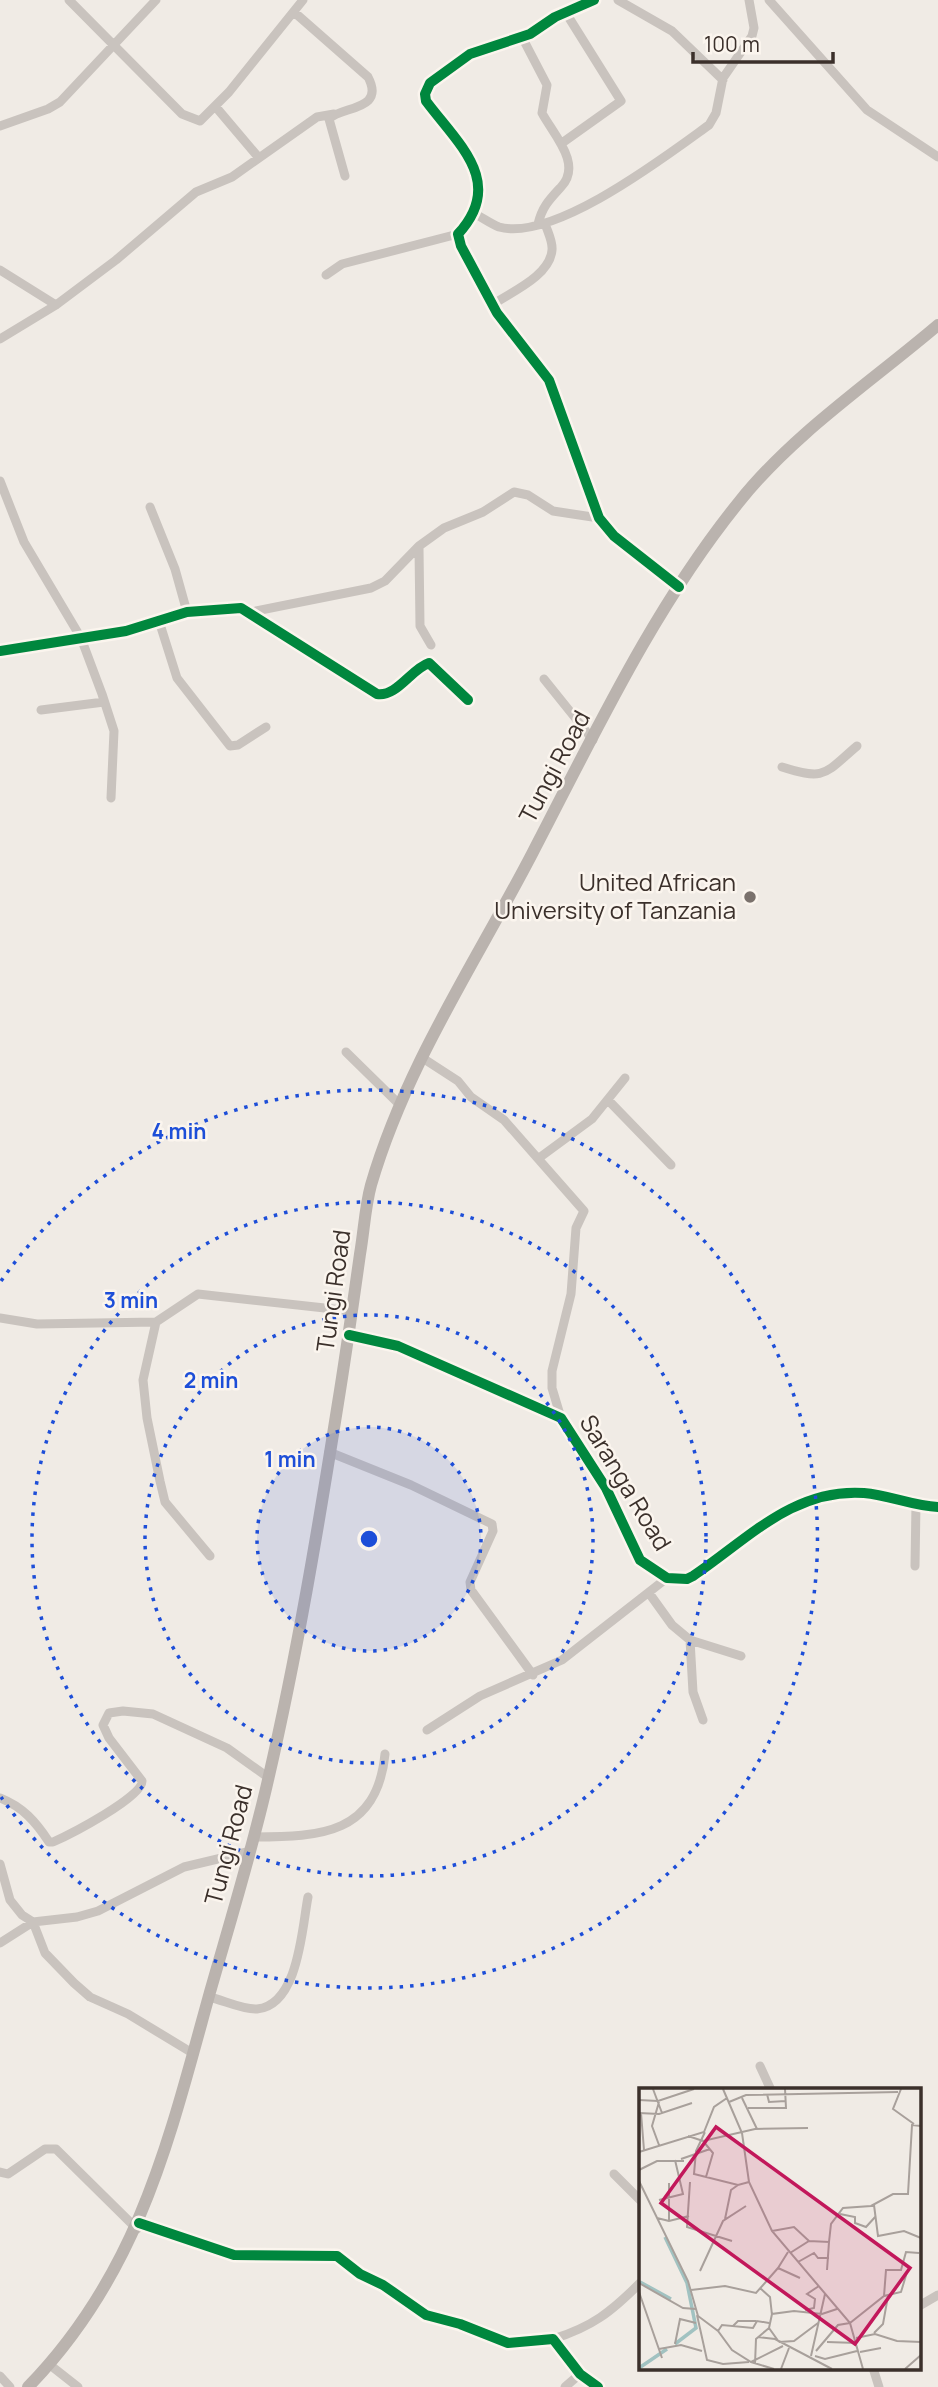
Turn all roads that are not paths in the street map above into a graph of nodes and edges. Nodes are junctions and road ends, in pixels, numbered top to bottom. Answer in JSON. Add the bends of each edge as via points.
{"nodes":[{"id":1,"x":69,"y":0,"type":"edge"},
{"id":2,"x":156,"y":0,"type":"edge"},
{"id":3,"x":303,"y":0,"type":"edge"},
{"id":4,"x":594,"y":0,"type":"edge"},
{"id":5,"x":618,"y":0,"type":"edge"},
{"id":6,"x":749,"y":0,"type":"edge"},
{"id":7,"x":769,"y":0,"type":"edge"},
{"id":8,"x":294,"y":12,"type":"junction"},
{"id":9,"x":566,"y":13,"type":"junction"},
{"id":10,"x":522,"y":37,"type":"junction"},
{"id":11,"x":112,"y":44,"type":"junction"},
{"id":12,"x":723,"y":80,"type":"junction"},
{"id":13,"x":215,"y":106,"type":"junction"},
{"id":14,"x":334,"y":114,"type":"junction"},
{"id":15,"x":0,"y":126,"type":"edge"},
{"id":16,"x":562,"y":143,"type":"junction"},
{"id":17,"x":938,"y":157,"type":"edge"},
{"id":18,"x":259,"y":158,"type":"junction"},
{"id":19,"x":345,"y":176,"type":"dead end"},
{"id":20,"x":475,"y":214,"type":"junction"},
{"id":21,"x":542,"y":223,"type":"junction"},
{"id":22,"x":458,"y":234,"type":"junction"},
{"id":23,"x":0,"y":270,"type":"edge"},
{"id":24,"x":326,"y":275,"type":"dead end"},
{"id":25,"x":56,"y":305,"type":"junction"},
{"id":26,"x":492,"y":305,"type":"junction"},
{"id":27,"x":938,"y":325,"type":"edge"},
{"id":28,"x":0,"y":339,"type":"edge"},
{"id":29,"x":0,"y":481,"type":"edge"},
{"id":30,"x":150,"y":506,"type":"dead end"},
{"id":31,"x":599,"y":518,"type":"junction"},
{"id":32,"x":419,"y":546,"type":"junction"},
{"id":33,"x":679,"y":587,"type":"junction"},
{"id":34,"x":187,"y":612,"type":"junction"},
{"id":35,"x":246,"y":613,"type":"junction"},
{"id":36,"x":159,"y":621,"type":"junction"},
{"id":37,"x":81,"y":638,"type":"junction"},
{"id":38,"x":431,"y":645,"type":"dead end"},
{"id":39,"x":0,"y":650,"type":"edge"},
{"id":40,"x":544,"y":679,"type":"dead end"},
{"id":41,"x":468,"y":700,"type":"dead end"},
{"id":42,"x":104,"y":702,"type":"junction"},
{"id":43,"x":41,"y":710,"type":"dead end"},
{"id":44,"x":266,"y":727,"type":"dead end"},
{"id":45,"x":593,"y":740,"type":"junction"},
{"id":46,"x":857,"y":746,"type":"dead end"},
{"id":47,"x":782,"y":766,"type":"dead end"},
{"id":48,"x":111,"y":798,"type":"dead end"},
{"id":49,"x":346,"y":1052,"type":"dead end"},
{"id":50,"x":421,"y":1057,"type":"junction"},
{"id":51,"x":625,"y":1078,"type":"dead end"},
{"id":52,"x":608,"y":1100,"type":"junction"},
{"id":53,"x":400,"y":1105,"type":"junction"},
{"id":54,"x":539,"y":1158,"type":"junction"},
{"id":55,"x":671,"y":1165,"type":"dead end"},
{"id":56,"x":352,"y":1311,"type":"junction"},
{"id":57,"x":0,"y":1318,"type":"edge"},
{"id":58,"x":156,"y":1322,"type":"junction"},
{"id":59,"x":349,"y":1335,"type":"junction"},
{"id":60,"x":561,"y":1418,"type":"junction"},
{"id":61,"x":329,"y":1452,"type":"junction"},
{"id":62,"x":916,"y":1504,"type":"junction"},
{"id":63,"x":938,"y":1507,"type":"edge"},
{"id":64,"x":210,"y":1556,"type":"dead end"},
{"id":65,"x":915,"y":1566,"type":"dead end"},
{"id":66,"x":667,"y":1577,"type":"junction"},
{"id":67,"x":649,"y":1593,"type":"junction"},
{"id":68,"x":690,"y":1640,"type":"junction"},
{"id":69,"x":741,"y":1656,"type":"dead end"},
{"id":70,"x":533,"y":1675,"type":"junction"},
{"id":71,"x":703,"y":1720,"type":"dead end"},
{"id":72,"x":427,"y":1730,"type":"dead end"},
{"id":73,"x":385,"y":1754,"type":"dead end"},
{"id":74,"x":269,"y":1778,"type":"junction"},
{"id":75,"x":0,"y":1798,"type":"edge"},
{"id":76,"x":254,"y":1837,"type":"junction"},
{"id":77,"x":251,"y":1851,"type":"junction"},
{"id":78,"x":0,"y":1864,"type":"edge"},
{"id":79,"x":308,"y":1897,"type":"dead end"},
{"id":80,"x":33,"y":1922,"type":"junction"},
{"id":81,"x":0,"y":1943,"type":"edge"},
{"id":82,"x":209,"y":1997,"type":"junction"},
{"id":83,"x":194,"y":2054,"type":"junction"},
{"id":84,"x":760,"y":2066,"type":"dead end"},
{"id":85,"x":770,"y":2088,"type":"edge"},
{"id":86,"x":0,"y":2172,"type":"edge"},
{"id":87,"x":614,"y":2174,"type":"dead end"},
{"id":88,"x":639,"y":2199,"type":"edge"},
{"id":89,"x":138,"y":2226,"type":"junction"},
{"id":90,"x":639,"y":2284,"type":"edge"},
{"id":91,"x":938,"y":2295,"type":"edge"},
{"id":92,"x":920,"y":2305,"type":"edge"},
{"id":93,"x":553,"y":2339,"type":"junction"},
{"id":94,"x":50,"y":2365,"type":"junction"},
{"id":95,"x":580,"y":2374,"type":"junction"},
{"id":96,"x":0,"y":2376,"type":"edge"},
{"id":97,"x":10,"y":2387,"type":"edge"},
{"id":98,"x":28,"y":2387,"type":"edge"},
{"id":99,"x":78,"y":2387,"type":"edge"},
{"id":100,"x":565,"y":2387,"type":"edge"},
{"id":101,"x":598,"y":2387,"type":"edge"}],
"edges":[{"from":1,"to":11,"type":"street"},
{"from":2,"to":11,"type":"street"},
{"from":3,"to":8,"type":"street"},
{"from":4,"to":9,"type":"street"},
{"from":5,"to":12,"type":"street","via":[[672,31]]},
{"from":6,"to":12,"type":"street","via":[[752,36]]},
{"from":7,"to":17,"type":"street","via":[[867,110]]},
{"from":8,"to":13,"type":"street"},
{"from":8,"to":14,"type":"street","via":[[370,80],[367,102]]},
{"from":9,"to":10,"type":"street"},
{"from":9,"to":16,"type":"street","via":[[621,101]]},
{"from":10,"to":16,"type":"street","via":[[548,89],[542,113]]},
{"from":10,"to":20,"type":"street","via":[[470,54],[434,79],[425,94],[474,167],[480,198]]},
{"from":11,"to":13,"type":"street","via":[[185,117],[200,121]]},
{"from":11,"to":15,"type":"street","via":[[54,106]]},
{"from":12,"to":21,"type":"street","via":[[709,125],[636,178]]},
{"from":13,"to":18,"type":"street"},
{"from":14,"to":18,"type":"street","via":[[317,117]]},
{"from":14,"to":19,"type":"street","via":[[328,121]]},
{"from":16,"to":21,"type":"street","via":[[569,176],[542,208]]},
{"from":18,"to":25,"type":"street","via":[[232,177],[191,195],[117,260]]},
{"from":20,"to":21,"type":"street","via":[[501,227]]},
{"from":20,"to":22,"type":"street"},
{"from":21,"to":26,"type":"street","via":[[553,247],[547,263]]},
{"from":22,"to":24,"type":"street","via":[[342,264]]},
{"from":22,"to":26,"type":"street"},
{"from":23,"to":25,"type":"street"},
{"from":25,"to":28,"type":"street"},
{"from":26,"to":31,"type":"street","via":[[549,380]]},
{"from":27,"to":33,"type":"main road","name":"Tungi Road","via":[[790,448],[739,502]]},
{"from":29,"to":37,"type":"street","via":[[19,532]]},
{"from":30,"to":34,"type":"street"},
{"from":31,"to":32,"type":"street","via":[[553,510],[514,492]]},
{"from":31,"to":33,"type":"street","via":[[614,536]]},
{"from":32,"to":35,"type":"street","via":[[372,588]]},
{"from":32,"to":38,"type":"street","via":[[420,626]]},
{"from":33,"to":45,"type":"main road","name":"Tungi Road"},
{"from":34,"to":35,"type":"street","via":[[241,608]]},
{"from":34,"to":36,"type":"street"},
{"from":35,"to":41,"type":"street","via":[[377,694],[387,694],[429,663]]},
{"from":36,"to":37,"type":"street"},
{"from":36,"to":44,"type":"street","via":[[177,678],[230,746]]},
{"from":37,"to":39,"type":"street"},
{"from":37,"to":42,"type":"street"},
{"from":40,"to":45,"type":"street"},
{"from":42,"to":43,"type":"street"},
{"from":42,"to":48,"type":"street","via":[[114,731]]},
{"from":45,"to":50,"type":"main road","name":"Tungi Road"},
{"from":46,"to":47,"type":"street","via":[[825,774],[810,776]]},
{"from":49,"to":53,"type":"street"},
{"from":50,"to":53,"type":"main road","name":"Tungi Road"},
{"from":50,"to":54,"type":"street","via":[[504,1120]]},
{"from":51,"to":52,"type":"street"},
{"from":52,"to":54,"type":"street","via":[[592,1119]]},
{"from":52,"to":55,"type":"street"},
{"from":53,"to":56,"type":"main road","name":"Tungi Road","via":[[369,1191]]},
{"from":54,"to":60,"type":"street","via":[[584,1211],[576,1228],[571,1294],[552,1371]]},
{"from":56,"to":58,"type":"street","via":[[198,1294]]},
{"from":56,"to":59,"type":"main road","name":"Tungi Road"},
{"from":57,"to":58,"type":"street","via":[[37,1324]]},
{"from":58,"to":64,"type":"street","via":[[143,1380],[160,1481],[165,1502]]},
{"from":59,"to":60,"type":"street","name":"Saranga Road","via":[[398,1346]]},
{"from":59,"to":61,"type":"main road","name":"Tungi Road"},
{"from":60,"to":66,"type":"street","name":"Saranga Road","via":[[606,1488],[640,1560]]},
{"from":61,"to":70,"type":"street","via":[[492,1524],[494,1531],[470,1582],[471,1590]]},
{"from":61,"to":74,"type":"main road","name":"Tungi Road","via":[[294,1665]]},
{"from":62,"to":63,"type":"street","name":"Saranga Road"},
{"from":62,"to":65,"type":"street"},
{"from":62,"to":66,"type":"street","name":"Saranga Road","via":[[864,1493],[807,1500],[747,1534],[693,1576]]},
{"from":66,"to":67,"type":"street"},
{"from":67,"to":68,"type":"street","via":[[672,1625]]},
{"from":67,"to":70,"type":"street","via":[[562,1660]]},
{"from":68,"to":69,"type":"street"},
{"from":68,"to":71,"type":"street","via":[[693,1692]]},
{"from":70,"to":72,"type":"street","via":[[481,1696]]},
{"from":73,"to":76,"type":"street","via":[[377,1793],[348,1822],[305,1837]]},
{"from":74,"to":75,"type":"street","via":[[227,1748],[153,1714],[122,1711],[109,1713],[103,1725],[142,1781],[140,1791],[128,1802],[49,1842],[35,1820]]},
{"from":74,"to":76,"type":"main road","name":"Tungi Road"},
{"from":76,"to":77,"type":"main road","name":"Tungi Road"},
{"from":77,"to":80,"type":"street","via":[[184,1867],[98,1911]]},
{"from":77,"to":82,"type":"main road","name":"Tungi Road"},
{"from":78,"to":80,"type":"street","via":[[10,1900]]},
{"from":79,"to":82,"type":"street","via":[[301,1948],[278,1996],[255,2009]]},
{"from":80,"to":81,"type":"street"},
{"from":80,"to":83,"type":"street","via":[[45,1953],[90,1997]]},
{"from":82,"to":83,"type":"main road","name":"Tungi Road"},
{"from":83,"to":89,"type":"main road","name":"Tungi Road"},
{"from":84,"to":85,"type":"street"},
{"from":86,"to":89,"type":"street","via":[[8,2174],[50,2147],[62,2153]]},
{"from":87,"to":88,"type":"street"},
{"from":89,"to":93,"type":"street","via":[[234,2255],[337,2256],[426,2315],[508,2343]]},
{"from":89,"to":94,"type":"main road","name":"Tungi Road","via":[[119,2266]]},
{"from":90,"to":93,"type":"street","via":[[594,2323]]},
{"from":91,"to":92,"type":"street"},
{"from":93,"to":95,"type":"street"},
{"from":94,"to":98,"type":"main road","name":"Tungi Road"},
{"from":94,"to":99,"type":"street"},
{"from":95,"to":100,"type":"street"},
{"from":95,"to":101,"type":"street"},
{"from":96,"to":97,"type":"street"}]}
